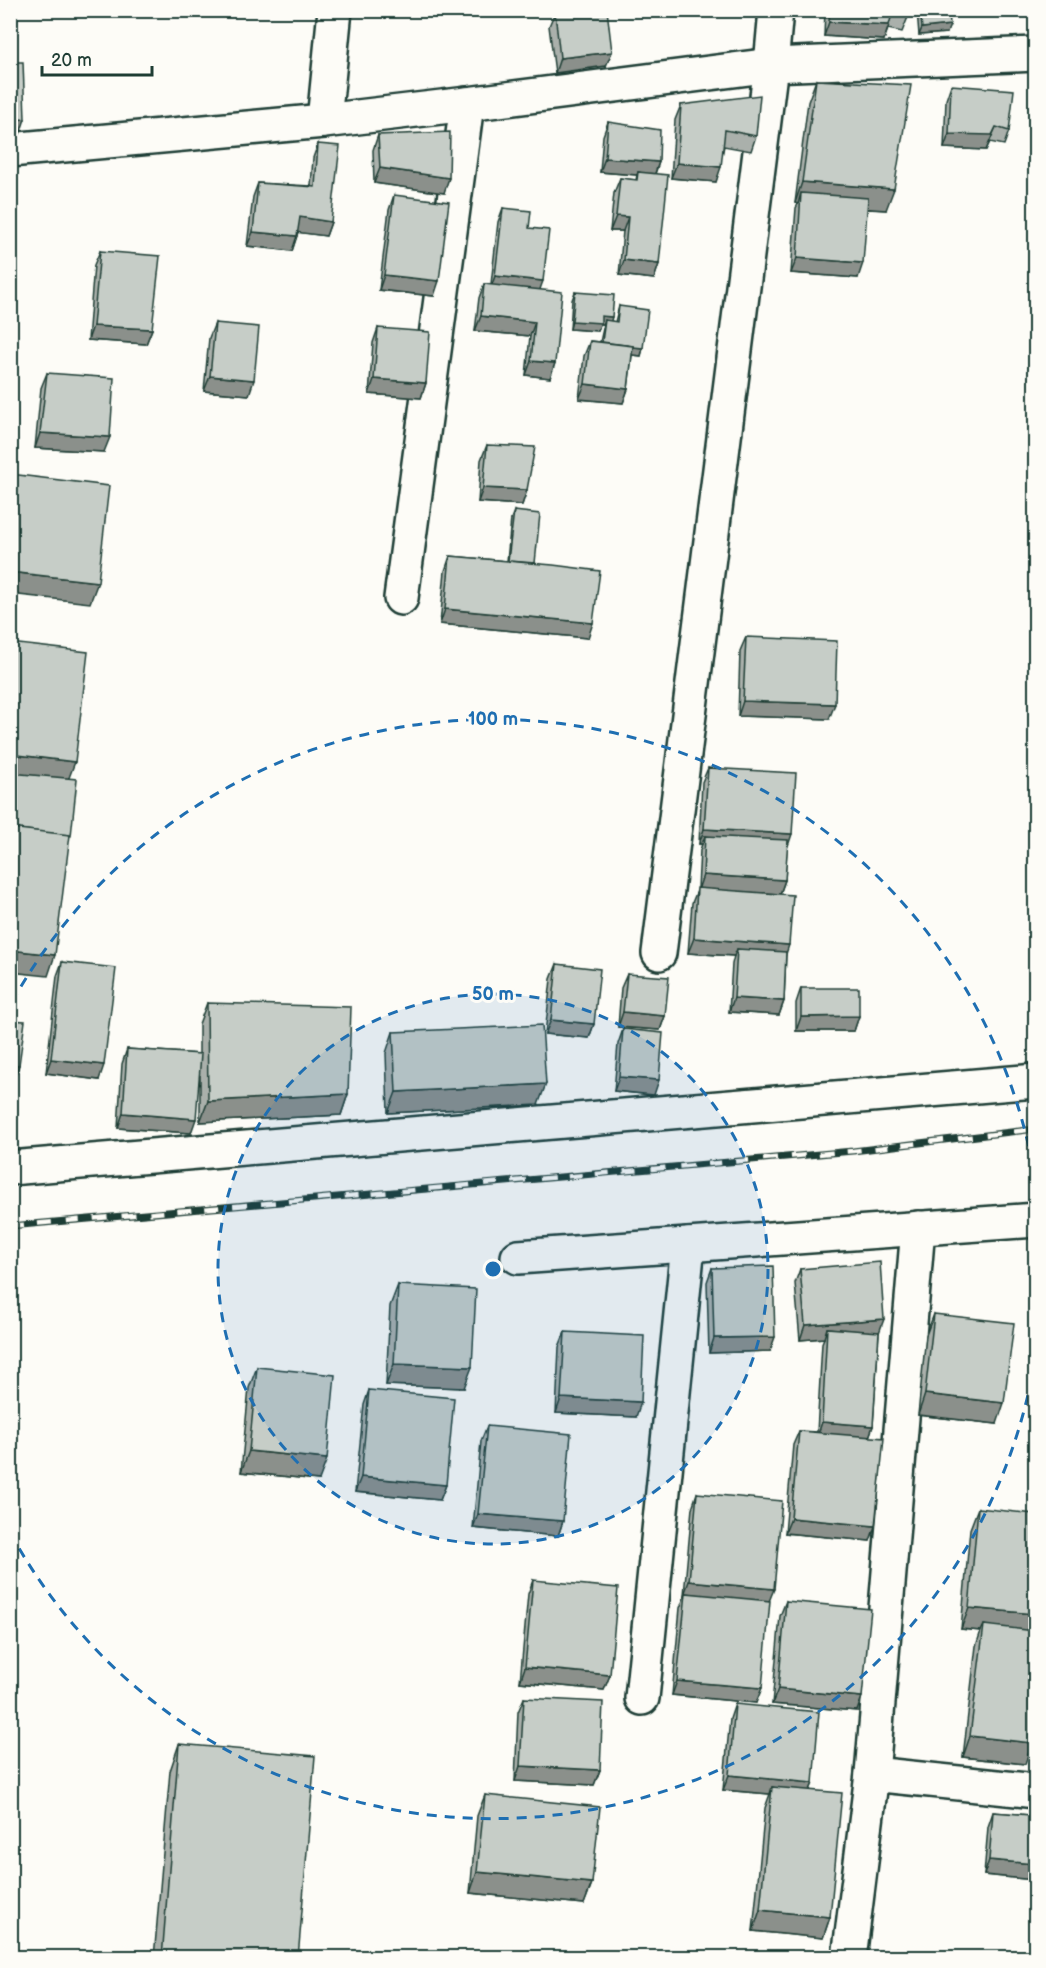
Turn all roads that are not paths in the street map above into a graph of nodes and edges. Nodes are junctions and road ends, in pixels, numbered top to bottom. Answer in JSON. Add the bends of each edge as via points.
{"nodes":[{"id":1,"x":335,"y":10,"type":"edge"},
{"id":2,"x":776,"y":10,"type":"edge"},
{"id":3,"x":1035,"y":54,"type":"edge"},
{"id":4,"x":771,"y":64,"type":"junction"},
{"id":5,"x":467,"y":104,"type":"junction"},
{"id":6,"x":324,"y":121,"type":"junction"},
{"id":7,"x":10,"y":150,"type":"edge"},
{"id":8,"x":400,"y":598,"type":"dead end"},
{"id":9,"x":659,"y":953,"type":"dead end"},
{"id":10,"x":1035,"y":1081,"type":"edge"},
{"id":11,"x":10,"y":1168,"type":"edge"},
{"id":12,"x":1035,"y":1220,"type":"edge"},
{"id":13,"x":918,"y":1228,"type":"junction"},
{"id":14,"x":688,"y":1245,"type":"junction"},
{"id":15,"x":518,"y":1257,"type":"dead end"},
{"id":16,"x":642,"y":1698,"type":"dead end"},
{"id":17,"x":872,"y":1774,"type":"junction"},
{"id":18,"x":1035,"y":1791,"type":"edge"},
{"id":19,"x":849,"y":1958,"type":"edge"}],
"edges":[{"from":1,"to":6,"type":"street"},
{"from":2,"to":4,"type":"street"},
{"from":3,"to":4,"type":"street"},
{"from":4,"to":5,"type":"street"},
{"from":4,"to":9,"type":"street"},
{"from":5,"to":6,"type":"street"},
{"from":5,"to":8,"type":"street"},
{"from":6,"to":7,"type":"street"},
{"from":10,"to":11,"type":"street"},
{"from":12,"to":13,"type":"street"},
{"from":13,"to":14,"type":"street"},
{"from":13,"to":17,"type":"street"},
{"from":14,"to":15,"type":"street"},
{"from":14,"to":16,"type":"street"},
{"from":17,"to":18,"type":"street"},
{"from":17,"to":19,"type":"street"}]}
